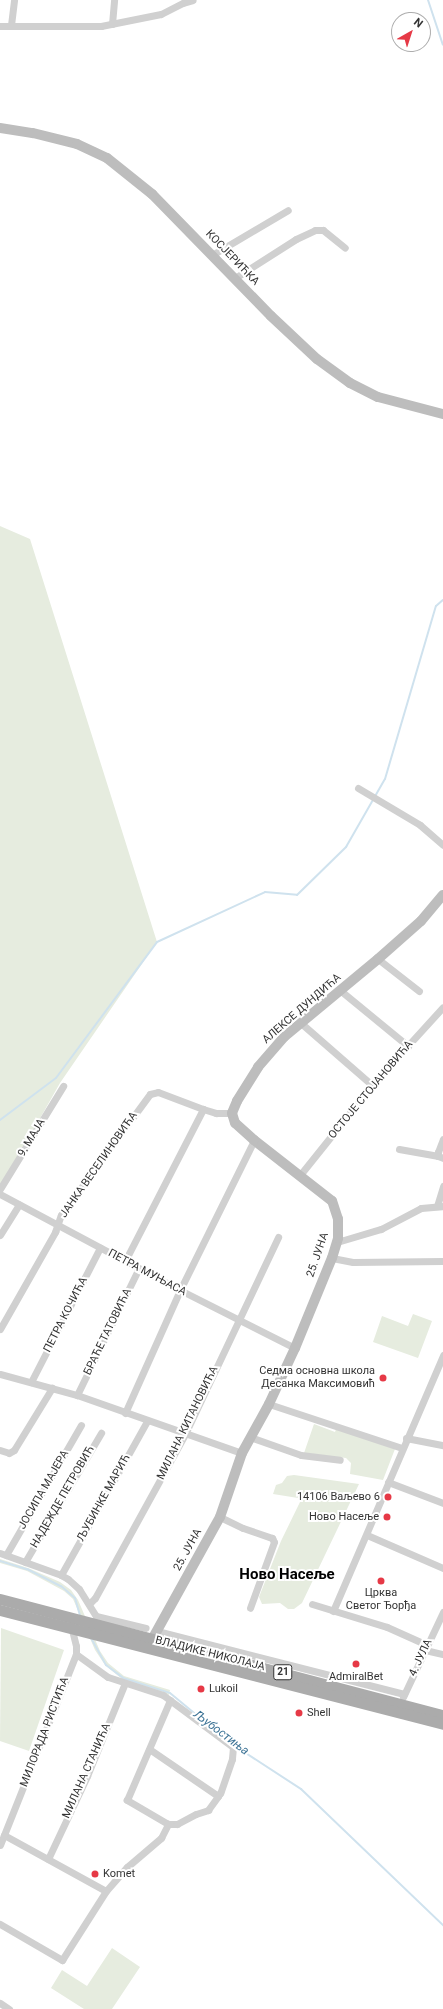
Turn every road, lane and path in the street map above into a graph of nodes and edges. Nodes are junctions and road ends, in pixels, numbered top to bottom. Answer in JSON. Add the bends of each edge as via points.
{"nodes":[{"id":1,"x":14,"y":0,"type":"edge"},
{"id":2,"x":114,"y":0,"type":"edge"},
{"id":3,"x":193,"y":0,"type":"edge"},
{"id":4,"x":112,"y":24,"type":"junction"},
{"id":5,"x":11,"y":25,"type":"junction"},
{"id":6,"x":0,"y":26,"type":"edge"},
{"id":7,"x":0,"y":128,"type":"edge"},
{"id":8,"x":288,"y":210,"type":"dead end"},
{"id":9,"x":345,"y":248,"type":"dead end"},
{"id":10,"x":212,"y":255,"type":"junction"},
{"id":11,"x":235,"y":278,"type":"junction"},
{"id":12,"x":443,"y":414,"type":"edge"},
{"id":13,"x":358,"y":788,"type":"dead end"},
{"id":14,"x":443,"y":845,"type":"edge"},
{"id":15,"x":443,"y":895,"type":"edge"},
{"id":16,"x":378,"y":959,"type":"junction"},
{"id":17,"x":341,"y":991,"type":"junction"},
{"id":18,"x":419,"y":991,"type":"dead end"},
{"id":19,"x":443,"y":1007,"type":"edge"},
{"id":20,"x":302,"y":1024,"type":"junction"},
{"id":21,"x":408,"y":1046,"type":"junction"},
{"id":22,"x":372,"y":1085,"type":"junction"},
{"id":23,"x":64,"y":1086,"type":"dead end"},
{"id":24,"x":203,"y":1109,"type":"junction"},
{"id":25,"x":232,"y":1113,"type":"junction"},
{"id":26,"x":443,"y":1139,"type":"edge"},
{"id":27,"x":254,"y":1140,"type":"junction"},
{"id":28,"x":399,"y":1149,"type":"dead end"},
{"id":29,"x":440,"y":1157,"type":"edge"},
{"id":30,"x":300,"y":1175,"type":"junction"},
{"id":31,"x":443,"y":1186,"type":"edge"},
{"id":32,"x":0,"y":1189,"type":"edge"},
{"id":33,"x":0,"y":1194,"type":"edge"},
{"id":34,"x":19,"y":1204,"type":"junction"},
{"id":35,"x":440,"y":1206,"type":"edge"},
{"id":36,"x":58,"y":1225,"type":"junction"},
{"id":37,"x":0,"y":1235,"type":"edge"},
{"id":38,"x":278,"y":1237,"type":"dead end"},
{"id":39,"x":337,"y":1242,"type":"junction"},
{"id":40,"x":100,"y":1248,"type":"junction"},
{"id":41,"x":332,"y":1258,"type":"junction"},
{"id":42,"x":125,"y":1261,"type":"junction"},
{"id":43,"x":443,"y":1261,"type":"edge"},
{"id":44,"x":139,"y":1268,"type":"junction"},
{"id":45,"x":180,"y":1290,"type":"junction"},
{"id":46,"x":238,"y":1320,"type":"junction"},
{"id":47,"x":0,"y":1329,"type":"edge"},
{"id":48,"x":295,"y":1348,"type":"junction"},
{"id":49,"x":443,"y":1355,"type":"edge"},
{"id":50,"x":0,"y":1374,"type":"edge"},
{"id":51,"x":32,"y":1382,"type":"junction"},
{"id":52,"x":52,"y":1388,"type":"junction"},
{"id":53,"x":78,"y":1395,"type":"junction"},
{"id":54,"x":269,"y":1404,"type":"junction"},
{"id":55,"x":125,"y":1413,"type":"junction"},
{"id":56,"x":147,"y":1420,"type":"junction"},
{"id":57,"x":81,"y":1425,"type":"dead end"},
{"id":58,"x":101,"y":1433,"type":"dead end"},
{"id":59,"x":185,"y":1434,"type":"junction"},
{"id":60,"x":250,"y":1437,"type":"junction"},
{"id":61,"x":406,"y":1438,"type":"junction"},
{"id":62,"x":443,"y":1445,"type":"edge"},
{"id":63,"x":402,"y":1448,"type":"junction"},
{"id":64,"x":0,"y":1450,"type":"edge"},
{"id":65,"x":242,"y":1453,"type":"junction"},
{"id":66,"x":340,"y":1460,"type":"dead end"},
{"id":67,"x":388,"y":1482,"type":"junction"},
{"id":68,"x":443,"y":1503,"type":"edge"},
{"id":69,"x":220,"y":1517,"type":"junction"},
{"id":70,"x":367,"y":1535,"type":"junction"},
{"id":71,"x":3,"y":1554,"type":"edge"},
{"id":72,"x":25,"y":1562,"type":"junction"},
{"id":73,"x":443,"y":1568,"type":"edge"},
{"id":74,"x":61,"y":1575,"type":"junction"},
{"id":75,"x":0,"y":1599,"type":"edge"},
{"id":76,"x":89,"y":1604,"type":"junction"},
{"id":77,"x":312,"y":1604,"type":"dead end"},
{"id":78,"x":250,"y":1608,"type":"dead end"},
{"id":79,"x":0,"y":1610,"type":"edge"},
{"id":80,"x":332,"y":1611,"type":"junction"},
{"id":81,"x":443,"y":1612,"type":"edge"},
{"id":82,"x":74,"y":1624,"type":"junction"},
{"id":83,"x":146,"y":1628,"type":"dead end"},
{"id":84,"x":152,"y":1639,"type":"junction"},
{"id":85,"x":426,"y":1648,"type":"junction"},
{"id":86,"x":76,"y":1654,"type":"junction"},
{"id":87,"x":443,"y":1654,"type":"edge"},
{"id":88,"x":125,"y":1683,"type":"junction"},
{"id":89,"x":402,"y":1699,"type":"junction"},
{"id":90,"x":170,"y":1700,"type":"junction"},
{"id":91,"x":443,"y":1715,"type":"edge"},
{"id":92,"x":443,"y":1724,"type":"edge"},
{"id":93,"x":149,"y":1749,"type":"junction"},
{"id":94,"x":218,"y":1796,"type":"junction"},
{"id":95,"x":168,"y":1824,"type":"junction"},
{"id":96,"x":4,"y":1835,"type":"junction"},
{"id":97,"x":0,"y":1845,"type":"edge"},
{"id":98,"x":48,"y":1859,"type":"junction"},
{"id":99,"x":106,"y":1891,"type":"junction"},
{"id":100,"x":0,"y":1924,"type":"edge"},
{"id":101,"x":0,"y":2003,"type":"edge"},
{"id":102,"x":9,"y":2009,"type":"edge"}],
"edges":[{"from":1,"to":5,"type":"street"},
{"from":2,"to":4,"type":"street"},
{"from":3,"to":4,"type":"street","via":[[161,14]]},
{"from":4,"to":5,"type":"street"},
{"from":5,"to":6,"type":"street"},
{"from":7,"to":10,"type":"street","name":"КОСЈЕРИЋКА","via":[[77,144],[107,158],[152,194]]},
{"from":8,"to":10,"type":"street"},
{"from":9,"to":11,"type":"street","via":[[323,230],[315,230],[296,239]]},
{"from":10,"to":11,"type":"street","name":"КОСЈЕРИЋКА"},
{"from":11,"to":12,"type":"street","name":"КОСЈЕРИЋКА","via":[[317,359],[350,383],[378,397]]},
{"from":13,"to":14,"type":"street","via":[[420,825]]},
{"from":15,"to":16,"type":"street","name":"АЛЕКСЕ ДУНДИЋА","via":[[421,921]]},
{"from":16,"to":17,"type":"street","name":"АЛЕКСЕ ДУНДИЋА"},
{"from":16,"to":18,"type":"street"},
{"from":17,"to":20,"type":"street","name":"АЛЕКСЕ ДУНДИЋА"},
{"from":17,"to":21,"type":"street"},
{"from":19,"to":21,"type":"street","name":"ОСТОЈЕ СТОЈАНОВИЋА"},
{"from":20,"to":22,"type":"street"},
{"from":20,"to":25,"type":"street","name":"АЛЕКСЕ ДУНДИЋА","via":[[284,1037],[258,1067]]},
{"from":21,"to":22,"type":"street","name":"ОСТОЈЕ СТОЈАНОВИЋА"},
{"from":22,"to":30,"type":"street","name":"ОСТОЈЕ СТОЈАНОВИЋА"},
{"from":23,"to":32,"type":"street","name":"9. МАЈА"},
{"from":24,"to":25,"type":"street","via":[[216,1113]]},
{"from":24,"to":36,"type":"street","name":"ЈАНКА ВЕСЕЛИНОВИЋА","via":[[158,1092],[150,1094],[64,1211]]},
{"from":24,"to":42,"type":"street"},
{"from":25,"to":27,"type":"street","name":"25. ЈУНА","via":[[235,1123]]},
{"from":26,"to":29,"type":"street","via":[[438,1149]]},
{"from":27,"to":30,"type":"street","name":"25. ЈУНА"},
{"from":27,"to":45,"type":"street"},
{"from":28,"to":29,"type":"street"},
{"from":30,"to":39,"type":"street","name":"25. ЈУНА","via":[[334,1205],[339,1227]]},
{"from":31,"to":35,"type":"street"},
{"from":33,"to":34,"type":"street","name":"ПЕТРА МУЊАСА"},
{"from":34,"to":36,"type":"street","name":"ПЕТРА МУЊАСА"},
{"from":34,"to":37,"type":"street"},
{"from":35,"to":39,"type":"street","via":[[421,1208],[381,1229]]},
{"from":36,"to":40,"type":"street","name":"ПЕТРА МУЊАСА"},
{"from":36,"to":47,"type":"street","name":"ЈАНКА ВЕСЕЛИНОВИЋА"},
{"from":38,"to":46,"type":"street","name":"МИЛАНА КИТАНОВИЋА"},
{"from":39,"to":41,"type":"street","name":"25. ЈУНА"},
{"from":40,"to":42,"type":"street","name":"ПЕТРА МУЊАСА"},
{"from":40,"to":51,"type":"street","name":"ПЕТРА КОЧИЋА"},
{"from":41,"to":43,"type":"street","via":[[353,1262]]},
{"from":41,"to":48,"type":"street","name":"25. ЈУНА"},
{"from":42,"to":44,"type":"street","name":"ПЕТРА МУЊАСА"},
{"from":44,"to":45,"type":"street","name":"ПЕТРА МУЊАСА"},
{"from":44,"to":53,"type":"street","name":"БРАЋЕ ТАТОВИЋА"},
{"from":45,"to":46,"type":"street","name":"ПЕТРА МУЊАСА"},
{"from":45,"to":55,"type":"street"},
{"from":46,"to":48,"type":"street","name":"ПЕТРА МУЊАСА"},
{"from":46,"to":59,"type":"street","name":"МИЛАНА КИТАНОВИЋА"},
{"from":48,"to":54,"type":"street","name":"25. ЈУНА"},
{"from":49,"to":61,"type":"street"},
{"from":50,"to":51,"type":"street"},
{"from":51,"to":52,"type":"street"},
{"from":52,"to":53,"type":"street"},
{"from":52,"to":64,"type":"street","via":[[14,1450],[9,1453]]},
{"from":53,"to":55,"type":"street"},
{"from":54,"to":60,"type":"street","name":"25. ЈУНА"},
{"from":54,"to":63,"type":"street"},
{"from":55,"to":56,"type":"street"},
{"from":56,"to":59,"type":"street"},
{"from":56,"to":74,"type":"street","name":"ЉУБИНКЕ МАРИЋ"},
{"from":57,"to":71,"type":"street","name":"ЈОСИПА МАЈЕРА"},
{"from":58,"to":72,"type":"street","name":"НАДЕЖДЕ ПЕТРОВИЋ"},
{"from":59,"to":65,"type":"street"},
{"from":59,"to":76,"type":"street","name":"МИЛАНА КИТАНОВИЋА","via":[[95,1598]]},
{"from":60,"to":65,"type":"street","name":"25. ЈУНА"},
{"from":60,"to":66,"type":"street","via":[[301,1455]]},
{"from":61,"to":62,"type":"street"},
{"from":61,"to":63,"type":"street"},
{"from":63,"to":67,"type":"street"},
{"from":65,"to":69,"type":"street","name":"25. ЈУНА"},
{"from":67,"to":68,"type":"street"},
{"from":67,"to":70,"type":"street"},
{"from":69,"to":78,"type":"street","via":[[272,1538],[274,1542]]},
{"from":69,"to":84,"type":"street","name":"25. ЈУНА"},
{"from":70,"to":73,"type":"street"},
{"from":70,"to":80,"type":"street"},
{"from":71,"to":72,"type":"street"},
{"from":72,"to":74,"type":"street"},
{"from":74,"to":76,"type":"street","via":[[75,1584]]},
{"from":75,"to":82,"type":"main road","name":"ВЛАДИКЕ НИКОЛАЈА","number":"21"},
{"from":76,"to":83,"type":"street","via":[[94,1614],[100,1618]]},
{"from":77,"to":80,"type":"street"},
{"from":79,"to":82,"type":"main road","name":"ВЛАДИКЕ НИКОЛАЈА","number":"21"},
{"from":80,"to":85,"type":"street","via":[[387,1626]]},
{"from":81,"to":85,"type":"street","name":"4. ЈУЛА"},
{"from":82,"to":84,"type":"main road","name":"ВЛАДИКЕ НИКОЛАЈА","number":"21","via":[[121,1636]]},
{"from":82,"to":86,"type":"street","name":"МИЛОРАДА РИСТИЋА"},
{"from":84,"to":89,"type":"main road","name":"ВЛАДИКЕ НИКОЛАЈА","number":"21"},
{"from":84,"to":92,"type":"main road","name":"ВЛАДИКЕ НИКОЛАЈА","number":"21"},
{"from":85,"to":87,"type":"street"},
{"from":85,"to":89,"type":"street","name":"4. ЈУЛА"},
{"from":86,"to":88,"type":"street","via":[[103,1674]]},
{"from":86,"to":96,"type":"street","name":"МИЛОРАДА РИСТИЋА"},
{"from":88,"to":90,"type":"street","via":[[156,1691]]},
{"from":88,"to":98,"type":"street","name":"МИЛАНА СТАНИЋА","via":[[87,1776]]},
{"from":89,"to":91,"type":"main road","name":"ВЛАДИКЕ НИКОЛАЈА","number":"21"},
{"from":90,"to":93,"type":"street"},
{"from":90,"to":94,"type":"street","via":[[232,1747],[232,1759]]},
{"from":93,"to":94,"type":"street"},
{"from":93,"to":95,"type":"street","via":[[127,1800]]},
{"from":94,"to":95,"type":"street","via":[[208,1810],[177,1824]]},
{"from":95,"to":99,"type":"street","via":[[161,1838],[127,1867]]},
{"from":96,"to":97,"type":"street","name":"МИЛОРАДА РИСТИЋА"},
{"from":96,"to":98,"type":"street"},
{"from":98,"to":99,"type":"street"},
{"from":99,"to":100,"type":"street","via":[[62,1960]]},
{"from":101,"to":102,"type":"street"}]}
